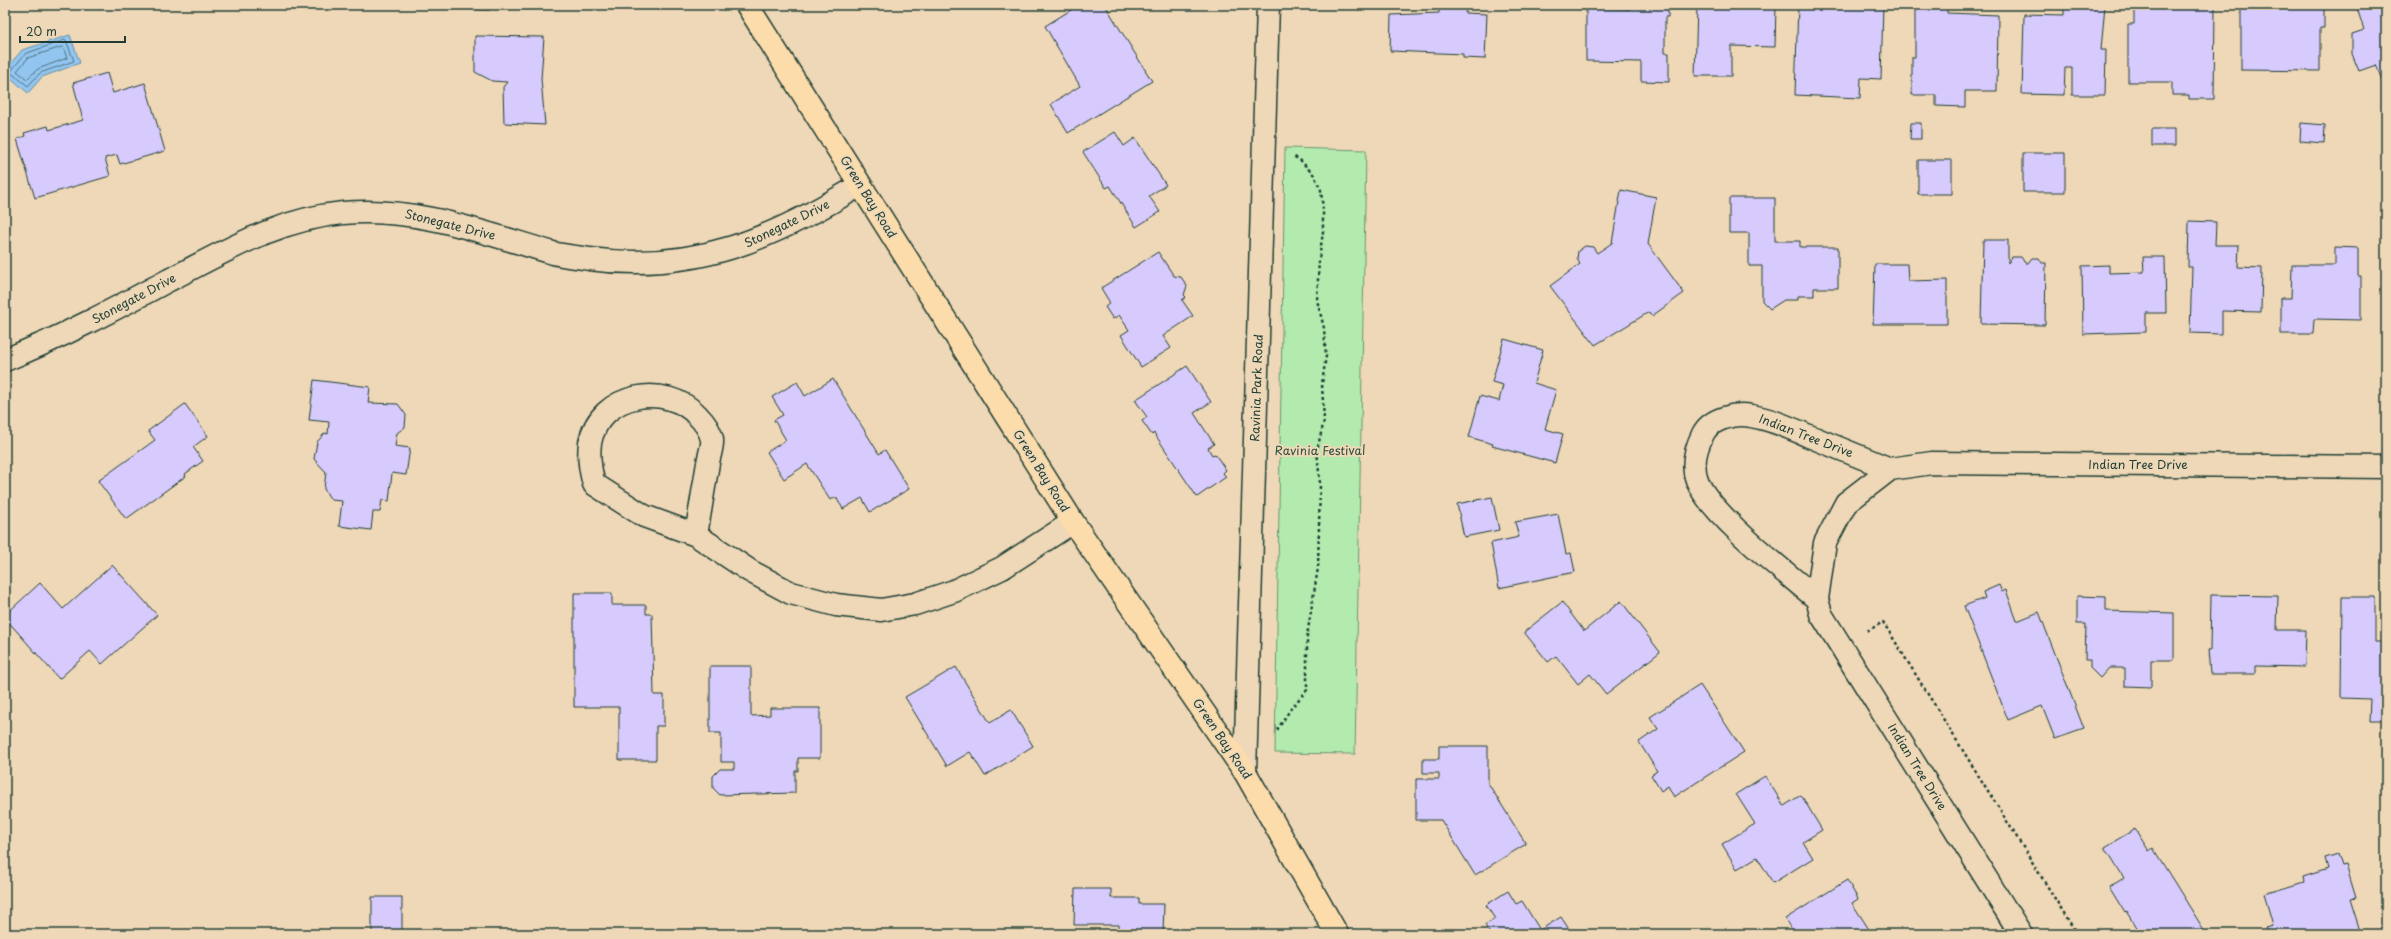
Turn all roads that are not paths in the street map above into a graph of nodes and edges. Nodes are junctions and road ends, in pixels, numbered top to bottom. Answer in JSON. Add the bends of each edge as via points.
{"nodes":[{"id":1,"x":747,"y":5,"type":"edge"},
{"id":2,"x":1268,"y":5,"type":"edge"},
{"id":3,"x":860,"y":185,"type":"junction"},
{"id":4,"x":5,"y":360,"type":"edge"},
{"id":5,"x":2386,"y":467,"type":"edge"},
{"id":6,"x":1890,"y":469,"type":"junction"},
{"id":7,"x":1073,"y":522,"type":"junction"},
{"id":8,"x":696,"y":535,"type":"junction"},
{"id":9,"x":1817,"y":599,"type":"junction"},
{"id":10,"x":1245,"y":772,"type":"junction"},
{"id":11,"x":1337,"y":934,"type":"edge"},
{"id":12,"x":2021,"y":934,"type":"edge"}],
"edges":[{"from":1,"to":3,"type":"main road","name":"Green Bay Road"},
{"from":2,"to":10,"type":"street","name":"Ravinia Park Road"},
{"from":3,"to":4,"type":"street","name":"Stonegate Drive","via":[[813,214],[744,245],[684,260],[622,263],[556,254],[451,222],[399,212],[343,213],[300,221],[255,235],[58,339]]},
{"from":3,"to":7,"type":"main road","name":"Green Bay Road"},
{"from":5,"to":6,"type":"street","name":"Indian Tree Drive","via":[[1932,463]]},
{"from":6,"to":9,"type":"street","name":"Indian Tree Drive","via":[[1846,503],[1825,543]]},
{"from":6,"to":9,"type":"street","name":"Indian Tree Drive","via":[[1776,423],[1751,416],[1730,416],[1705,430],[1698,444],[1694,467],[1697,481],[1725,518]]},
{"from":7,"to":8,"type":"street","via":[[1002,568],[954,591],[915,604],[881,610],[836,605],[791,593],[750,571]]},
{"from":7,"to":10,"type":"main road","name":"Green Bay Road"},
{"from":8,"to":8,"type":"street","via":[[712,440],[704,422],[690,408],[673,398],[635,396],[615,406],[600,422],[590,441],[589,464],[594,484],[644,516]]},
{"from":9,"to":12,"type":"street","name":"Indian Tree Drive","via":[[1821,614]]},
{"from":10,"to":11,"type":"main road","name":"Green Bay Road"}]}
